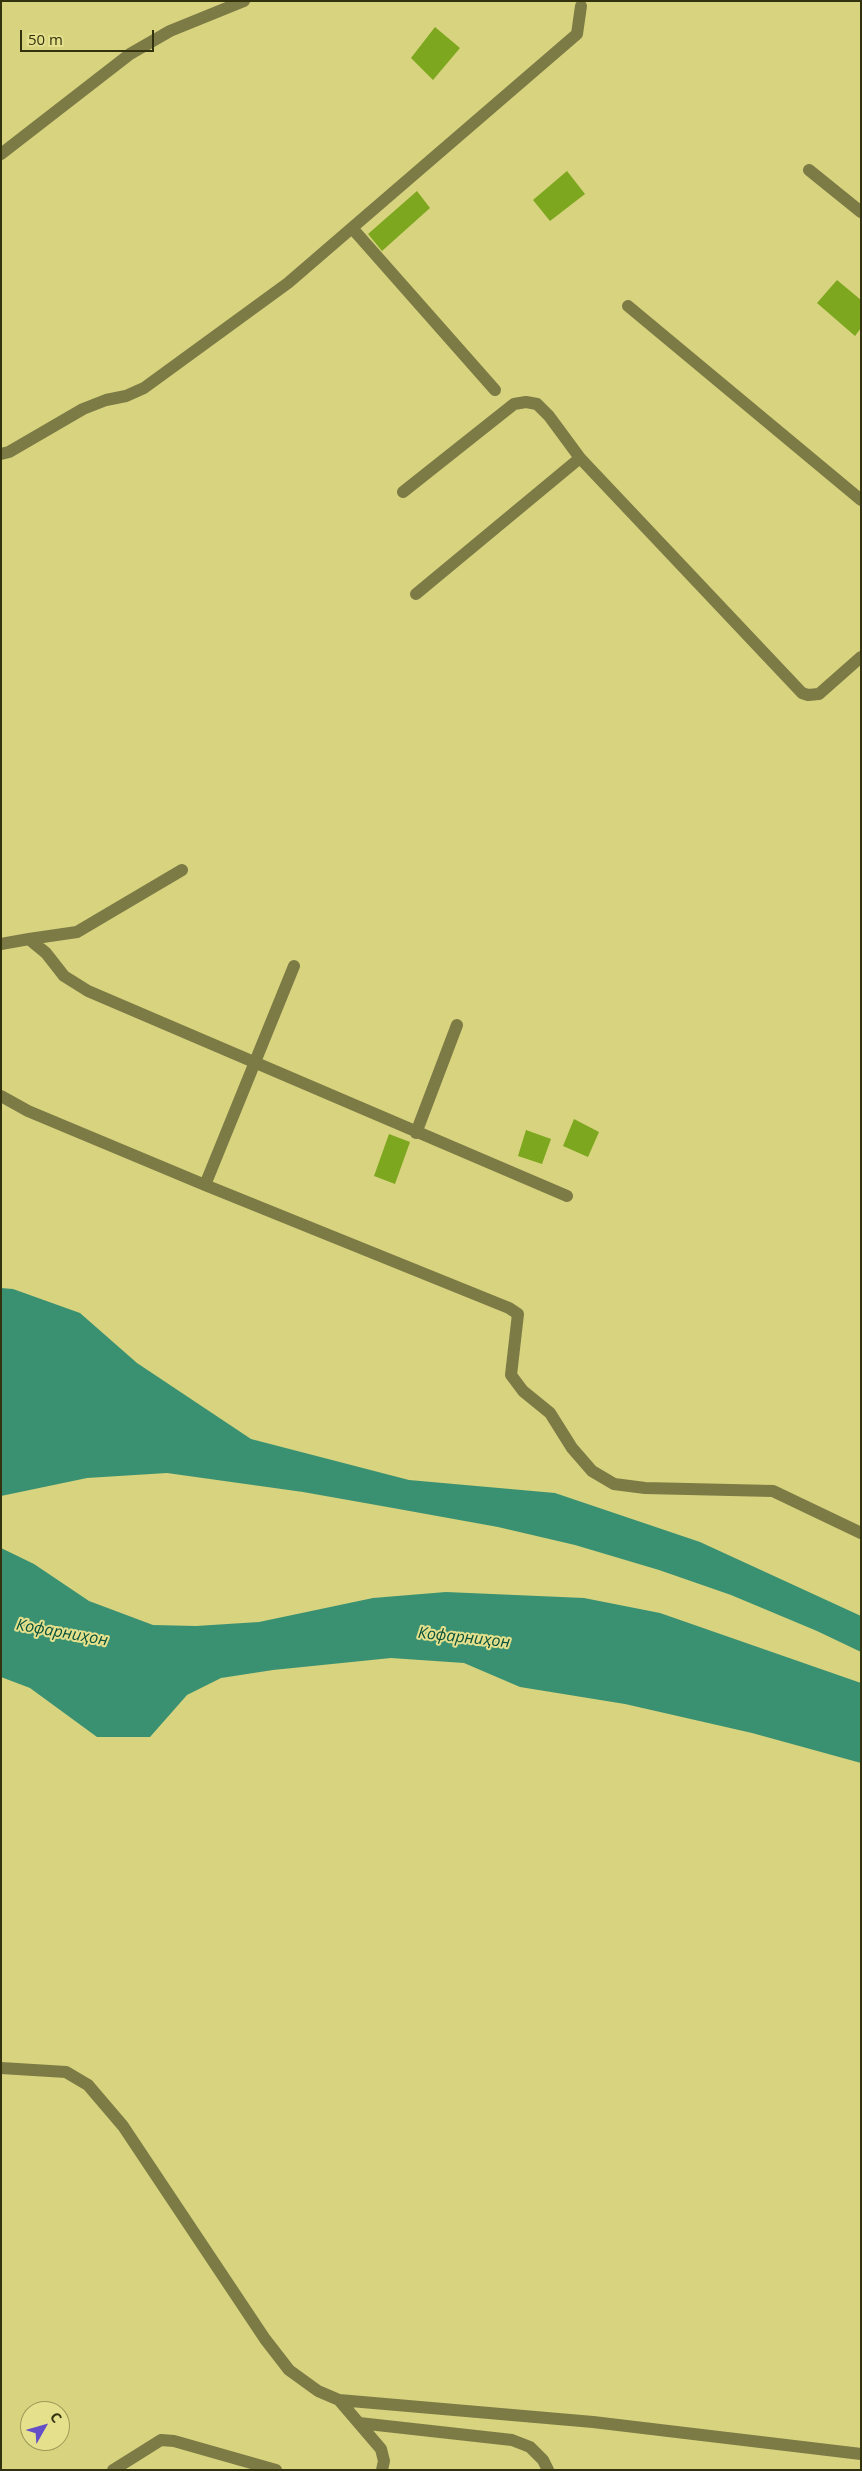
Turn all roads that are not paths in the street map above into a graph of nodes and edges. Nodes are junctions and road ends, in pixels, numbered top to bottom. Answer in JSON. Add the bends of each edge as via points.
{"nodes":[{"id":1,"x":244,"y":1,"type":"edge"},
{"id":2,"x":580,"y":3,"type":"edge"},
{"id":3,"x":1,"y":154,"type":"edge"},
{"id":4,"x":809,"y":170,"type":"dead end"},
{"id":5,"x":861,"y":212,"type":"edge"},
{"id":6,"x":352,"y":228,"type":"junction"},
{"id":7,"x":628,"y":306,"type":"dead end"},
{"id":8,"x":495,"y":390,"type":"dead end"},
{"id":9,"x":1,"y":454,"type":"edge"},
{"id":10,"x":580,"y":458,"type":"junction"},
{"id":11,"x":403,"y":492,"type":"dead end"},
{"id":12,"x":861,"y":500,"type":"edge"},
{"id":13,"x":416,"y":594,"type":"dead end"},
{"id":14,"x":861,"y":657,"type":"edge"},
{"id":15,"x":182,"y":870,"type":"dead end"},
{"id":16,"x":29,"y":939,"type":"junction"},
{"id":17,"x":1,"y":944,"type":"edge"},
{"id":18,"x":294,"y":966,"type":"dead end"},
{"id":19,"x":457,"y":1025,"type":"dead end"},
{"id":20,"x":256,"y":1064,"type":"junction"},
{"id":21,"x":1,"y":1096,"type":"edge"},
{"id":22,"x":416,"y":1133,"type":"junction"},
{"id":23,"x":205,"y":1185,"type":"junction"},
{"id":24,"x":567,"y":1196,"type":"dead end"},
{"id":25,"x":861,"y":1532,"type":"edge"},
{"id":26,"x":1,"y":2068,"type":"edge"},
{"id":27,"x":339,"y":2400,"type":"junction"},
{"id":28,"x":359,"y":2423,"type":"junction"},
{"id":29,"x":861,"y":2454,"type":"edge"},
{"id":30,"x":113,"y":2470,"type":"edge"},
{"id":31,"x":276,"y":2470,"type":"edge"},
{"id":32,"x":382,"y":2470,"type":"edge"},
{"id":33,"x":548,"y":2470,"type":"edge"}],
"edges":[{"from":1,"to":3,"type":"street","via":[[170,31],[130,54]]},
{"from":2,"to":6,"type":"street","via":[[578,34]]},
{"from":4,"to":5,"type":"street"},
{"from":6,"to":8,"type":"street"},
{"from":6,"to":9,"type":"street","via":[[273,294],[144,388],[83,410]]},
{"from":7,"to":12,"type":"street"},
{"from":10,"to":11,"type":"street","via":[[537,404],[514,404]]},
{"from":10,"to":13,"type":"street"},
{"from":10,"to":14,"type":"street","via":[[802,693],[819,694]]},
{"from":15,"to":16,"type":"street","via":[[77,932]]},
{"from":16,"to":17,"type":"street"},
{"from":16,"to":20,"type":"street","via":[[46,953],[64,976],[88,991]]},
{"from":18,"to":20,"type":"street"},
{"from":19,"to":22,"type":"street"},
{"from":20,"to":22,"type":"street"},
{"from":20,"to":23,"type":"street"},
{"from":21,"to":23,"type":"street","via":[[28,1111]]},
{"from":22,"to":24,"type":"street"},
{"from":23,"to":25,"type":"street","via":[[510,1308],[518,1314],[511,1375],[523,1391],[550,1413],[572,1448],[592,1471],[614,1484],[644,1488],[773,1491]]},
{"from":26,"to":27,"type":"street","via":[[66,2072],[88,2085],[123,2126],[264,2339],[289,2370],[318,2391]]},
{"from":27,"to":28,"type":"street"},
{"from":27,"to":29,"type":"street","via":[[593,2422]]},
{"from":28,"to":32,"type":"street","via":[[381,2449]]},
{"from":28,"to":33,"type":"street","via":[[512,2440],[530,2447]]},
{"from":30,"to":31,"type":"street","via":[[161,2440]]}]}
